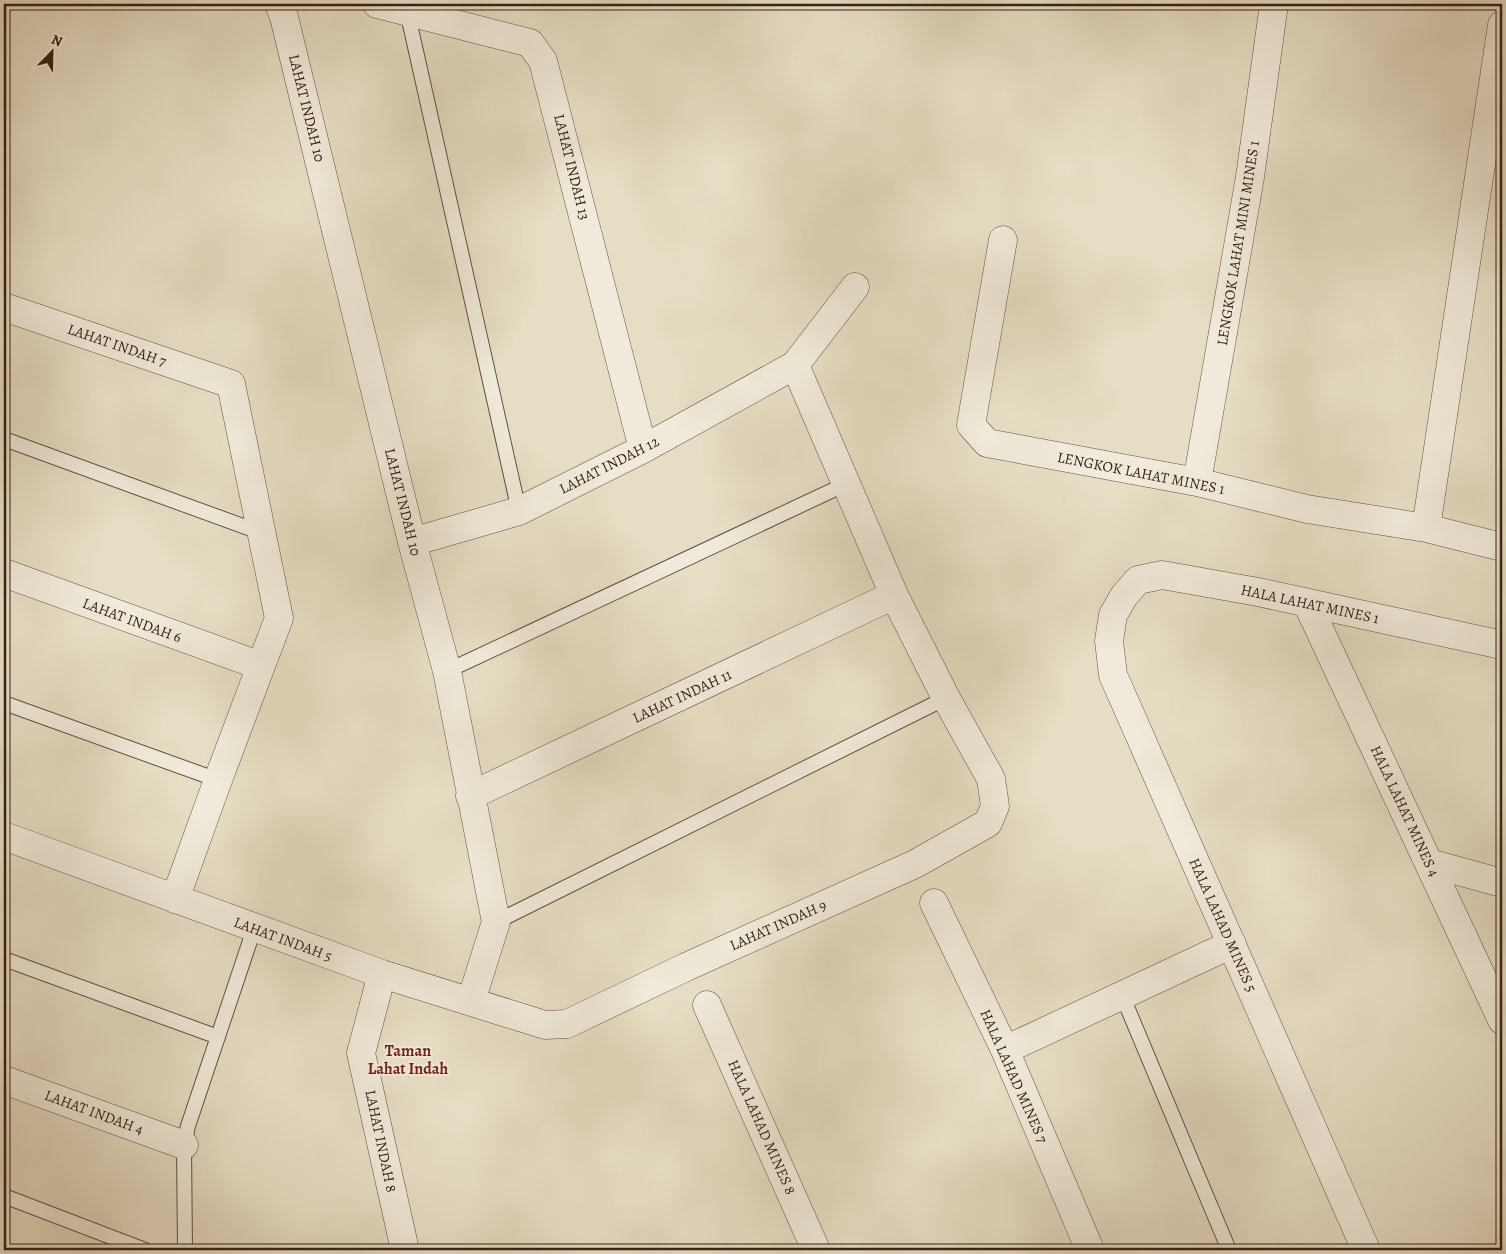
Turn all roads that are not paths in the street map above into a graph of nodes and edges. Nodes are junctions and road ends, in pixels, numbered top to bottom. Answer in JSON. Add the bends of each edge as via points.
{"nodes":[{"id":1,"x":377,"y":4,"type":"edge"},
{"id":2,"x":1274,"y":4,"type":"edge"},
{"id":3,"x":288,"y":8,"type":"edge"},
{"id":4,"x":408,"y":11,"type":"junction"},
{"id":5,"x":1502,"y":25,"type":"edge"},
{"id":6,"x":1003,"y":240,"type":"dead end"},
{"id":7,"x":855,"y":287,"type":"dead end"},
{"id":8,"x":4,"y":307,"type":"edge"},
{"id":9,"x":795,"y":365,"type":"junction"},
{"id":10,"x":4,"y":439,"type":"edge"},
{"id":11,"x":643,"y":449,"type":"junction"},
{"id":12,"x":1198,"y":482,"type":"junction"},
{"id":13,"x":846,"y":484,"type":"junction"},
{"id":14,"x":519,"y":511,"type":"junction"},
{"id":15,"x":1426,"y":528,"type":"junction"},
{"id":16,"x":262,"y":533,"type":"junction"},
{"id":17,"x":412,"y":542,"type":"junction"},
{"id":18,"x":1502,"y":547,"type":"edge"},
{"id":19,"x":4,"y":573,"type":"edge"},
{"id":20,"x":894,"y":596,"type":"junction"},
{"id":21,"x":1124,"y":596,"type":"joint"},
{"id":22,"x":1307,"y":603,"type":"junction"},
{"id":23,"x":1502,"y":645,"type":"edge"},
{"id":24,"x":261,"y":666,"type":"junction"},
{"id":25,"x":447,"y":672,"type":"junction"},
{"id":26,"x":946,"y":698,"type":"junction"},
{"id":27,"x":4,"y":704,"type":"edge"},
{"id":28,"x":218,"y":780,"type":"junction"},
{"id":29,"x":470,"y":796,"type":"junction"},
{"id":30,"x":4,"y":836,"type":"edge"},
{"id":31,"x":1430,"y":863,"type":"junction"},
{"id":32,"x":1502,"y":883,"type":"edge"},
{"id":33,"x":176,"y":899,"type":"junction"},
{"id":34,"x":934,"y":903,"type":"dead end"},
{"id":35,"x":496,"y":922,"type":"junction"},
{"id":36,"x":254,"y":928,"type":"junction"},
{"id":37,"x":1232,"y":944,"type":"junction"},
{"id":38,"x":4,"y":959,"type":"edge"},
{"id":39,"x":382,"y":974,"type":"junction"},
{"id":40,"x":1122,"y":995,"type":"junction"},
{"id":41,"x":471,"y":1001,"type":"junction"},
{"id":42,"x":707,"y":1005,"type":"dead end"},
{"id":43,"x":1502,"y":1020,"type":"edge"},
{"id":44,"x":567,"y":1024,"type":"joint"},
{"id":45,"x":218,"y":1037,"type":"junction"},
{"id":46,"x":1005,"y":1050,"type":"junction"},
{"id":47,"x":4,"y":1080,"type":"edge"},
{"id":48,"x":184,"y":1145,"type":"junction"},
{"id":49,"x":4,"y":1196,"type":"edge"},
{"id":50,"x":146,"y":1250,"type":"edge"},
{"id":51,"x":185,"y":1250,"type":"edge"},
{"id":52,"x":405,"y":1250,"type":"edge"},
{"id":53,"x":816,"y":1250,"type":"edge"},
{"id":54,"x":1090,"y":1250,"type":"edge"},
{"id":55,"x":1229,"y":1250,"type":"edge"},
{"id":56,"x":1366,"y":1250,"type":"edge"}],
"edges":[{"from":1,"to":4,"type":"street","name":"LAHAT INDAH 13"},
{"from":2,"to":12,"type":"street","name":"LENGKOK LAHAT MINI MINES 1","via":[[1250,177]]},
{"from":3,"to":17,"type":"street","name":"LAHAT INDAH 10"},
{"from":4,"to":11,"type":"street","name":"LAHAT INDAH 13","via":[[530,43],[543,61]]},
{"from":4,"to":14,"type":"lane"},
{"from":5,"to":15,"type":"street"},
{"from":6,"to":12,"type":"street","name":"LENGKOK LAHAT MINES 1","via":[[971,425],[987,443]]},
{"from":7,"to":9,"type":"street"},
{"from":8,"to":16,"type":"street","name":"LAHAT INDAH 7","via":[[231,384]]},
{"from":9,"to":11,"type":"street","name":"LAHAT INDAH 12"},
{"from":9,"to":13,"type":"street"},
{"from":10,"to":16,"type":"lane"},
{"from":11,"to":14,"type":"street","name":"LAHAT INDAH 12"},
{"from":12,"to":15,"type":"street","name":"LENGKOK LAHAT MINES 1","via":[[1307,509]]},
{"from":13,"to":20,"type":"street"},
{"from":13,"to":25,"type":"lane"},
{"from":14,"to":17,"type":"street","name":"LAHAT INDAH 12"},
{"from":15,"to":18,"type":"street","name":"LENGKOK LAHAT MINES 1"},
{"from":16,"to":24,"type":"street","via":[[279,618]]},
{"from":17,"to":25,"type":"street","name":"LAHAT INDAH 10"},
{"from":19,"to":24,"type":"street","name":"LAHAT INDAH 6"},
{"from":20,"to":26,"type":"street"},
{"from":20,"to":29,"type":"street","name":"LAHAT INDAH 11"},
{"from":21,"to":22,"type":"street","name":"HALA LAHAT MINES 1","via":[[1138,580],[1162,575]]},
{"from":21,"to":37,"type":"street","name":"HALA LAHAD MINES 5","via":[[1113,615],[1110,641],[1113,675]]},
{"from":22,"to":23,"type":"street","name":"HALA LAHAT MINES 1"},
{"from":22,"to":31,"type":"street","name":"HALA LAHAT MINES 4"},
{"from":24,"to":28,"type":"street"},
{"from":25,"to":29,"type":"street","name":"LAHAT INDAH 10"},
{"from":26,"to":35,"type":"lane"},
{"from":26,"to":44,"type":"street","name":"LAHAT INDAH 9","via":[[991,779],[995,806],[988,823],[915,864]]},
{"from":27,"to":28,"type":"lane"},
{"from":28,"to":33,"type":"street"},
{"from":29,"to":35,"type":"street","name":"LAHAT INDAH 10"},
{"from":30,"to":33,"type":"street","name":"LAHAT INDAH 5"},
{"from":31,"to":32,"type":"street"},
{"from":31,"to":43,"type":"street","name":"HALA LAHAT MINES 4"},
{"from":33,"to":36,"type":"street","name":"LAHAT INDAH 5"},
{"from":34,"to":46,"type":"street","name":"HALA LAHAD MINES 7"},
{"from":35,"to":41,"type":"street","name":"LAHAT INDAH 10"},
{"from":36,"to":39,"type":"street","name":"LAHAT INDAH 5"},
{"from":36,"to":45,"type":"lane"},
{"from":37,"to":40,"type":"street"},
{"from":37,"to":56,"type":"street","name":"HALA LAHAD MINES 5"},
{"from":38,"to":45,"type":"lane"},
{"from":39,"to":41,"type":"street","name":"LAHAT INDAH 5"},
{"from":39,"to":52,"type":"street","name":"LAHAT INDAH 8","via":[[361,1053]]},
{"from":40,"to":46,"type":"street"},
{"from":40,"to":55,"type":"lane"},
{"from":41,"to":44,"type":"street","name":"LAHAT INDAH 5","via":[[545,1025]]},
{"from":42,"to":53,"type":"street","name":"HALA LAHAD MINES 8"},
{"from":45,"to":48,"type":"lane"},
{"from":46,"to":54,"type":"street","name":"HALA LAHAD MINES 7"},
{"from":47,"to":48,"type":"street","name":"LAHAT INDAH 4"},
{"from":48,"to":51,"type":"lane"},
{"from":49,"to":50,"type":"lane"}]}
